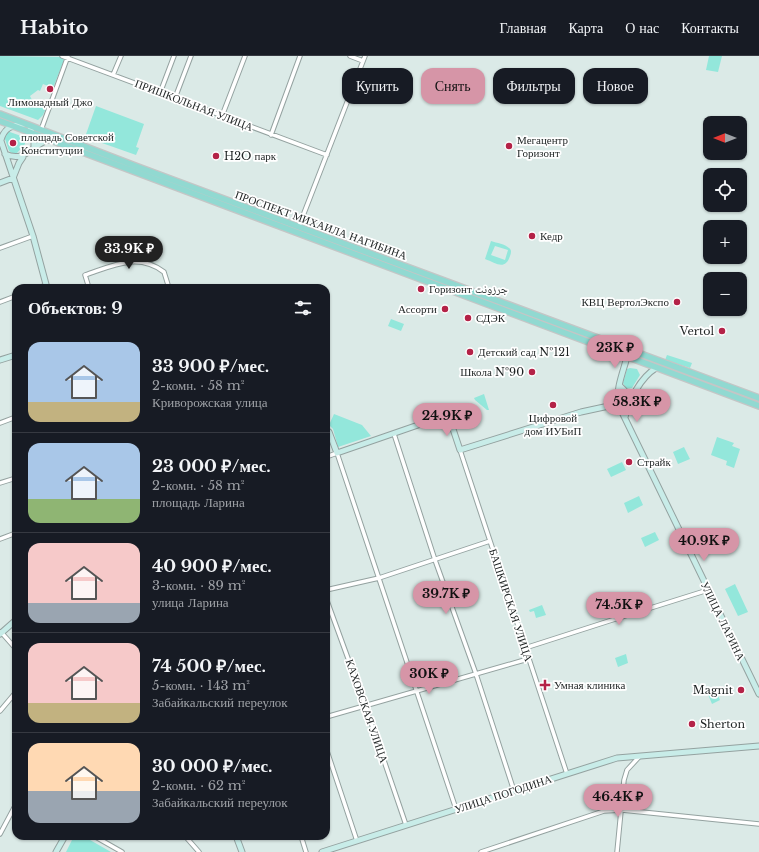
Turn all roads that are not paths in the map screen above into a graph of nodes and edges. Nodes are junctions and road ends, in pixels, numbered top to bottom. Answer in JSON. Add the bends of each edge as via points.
{"nodes":[{"id":1,"x":62,"y":56,"type":"edge"},
{"id":2,"x":121,"y":56,"type":"edge"},
{"id":3,"x":174,"y":56,"type":"edge"},
{"id":4,"x":191,"y":56,"type":"edge"},
{"id":5,"x":245,"y":56,"type":"edge"},
{"id":6,"x":300,"y":56,"type":"edge"},
{"id":7,"x":350,"y":56,"type":"edge"},
{"id":8,"x":365,"y":56,"type":"edge"},
{"id":9,"x":67,"y":57,"type":"edge"},
{"id":10,"x":363,"y":61,"type":"junction"},
{"id":11,"x":113,"y":75,"type":"junction"},
{"id":12,"x":160,"y":92,"type":"junction"},
{"id":13,"x":175,"y":98,"type":"junction"},
{"id":14,"x":0,"y":114,"type":"edge"},
{"id":15,"x":222,"y":116,"type":"junction"},
{"id":16,"x":0,"y":121,"type":"edge"},
{"id":17,"x":24,"y":124,"type":"junction"},
{"id":18,"x":12,"y":126,"type":"junction"},
{"id":19,"x":30,"y":126,"type":"junction"},
{"id":20,"x":41,"y":130,"type":"junction"},
{"id":21,"x":32,"y":134,"type":"junction"},
{"id":22,"x":271,"y":135,"type":"junction"},
{"id":23,"x":39,"y":136,"type":"junction"},
{"id":24,"x":0,"y":139,"type":"edge"},
{"id":25,"x":48,"y":140,"type":"junction"},
{"id":26,"x":34,"y":147,"type":"junction"},
{"id":27,"x":5,"y":154,"type":"junction"},
{"id":28,"x":327,"y":155,"type":"junction"},
{"id":29,"x":23,"y":157,"type":"junction"},
{"id":30,"x":13,"y":178,"type":"junction"},
{"id":31,"x":0,"y":183,"type":"edge"},
{"id":32,"x":298,"y":226,"type":"junction"},
{"id":33,"x":33,"y":236,"type":"junction"},
{"id":34,"x":0,"y":248,"type":"edge"},
{"id":35,"x":45,"y":284,"type":"edge"},
{"id":36,"x":87,"y":284,"type":"edge"},
{"id":37,"x":168,"y":284,"type":"edge"},
{"id":38,"x":12,"y":298,"type":"edge"},
{"id":39,"x":0,"y":302,"type":"edge"},
{"id":40,"x":636,"y":353,"type":"junction"},
{"id":41,"x":12,"y":356,"type":"edge"},
{"id":42,"x":627,"y":357,"type":"junction"},
{"id":43,"x":647,"y":357,"type":"junction"},
{"id":44,"x":0,"y":360,"type":"edge"},
{"id":45,"x":648,"y":365,"type":"junction"},
{"id":46,"x":656,"y":368,"type":"junction"},
{"id":47,"x":648,"y":373,"type":"junction"},
{"id":48,"x":620,"y":386,"type":"junction"},
{"id":49,"x":636,"y":393,"type":"junction"},
{"id":50,"x":759,"y":398,"type":"edge"},
{"id":51,"x":629,"y":403,"type":"junction"},
{"id":52,"x":618,"y":404,"type":"junction"},
{"id":53,"x":759,"y":406,"type":"edge"},
{"id":54,"x":625,"y":417,"type":"junction"},
{"id":55,"x":12,"y":418,"type":"edge"},
{"id":56,"x":0,"y":423,"type":"edge"},
{"id":57,"x":394,"y":434,"type":"junction"},
{"id":58,"x":330,"y":435,"type":"edge"},
{"id":59,"x":460,"y":450,"type":"junction"},
{"id":60,"x":337,"y":453,"type":"junction"},
{"id":61,"x":330,"y":456,"type":"edge"},
{"id":62,"x":12,"y":479,"type":"edge"},
{"id":63,"x":0,"y":483,"type":"edge"},
{"id":64,"x":12,"y":534,"type":"edge"},
{"id":65,"x":0,"y":539,"type":"edge"},
{"id":66,"x":490,"y":541,"type":"junction"},
{"id":67,"x":435,"y":560,"type":"junction"},
{"id":68,"x":378,"y":578,"type":"junction"},
{"id":69,"x":330,"y":589,"type":"edge"},
{"id":70,"x":708,"y":590,"type":"junction"},
{"id":71,"x":330,"y":609,"type":"edge"},
{"id":72,"x":12,"y":623,"type":"edge"},
{"id":73,"x":0,"y":632,"type":"edge"},
{"id":74,"x":12,"y":645,"type":"edge"},
{"id":75,"x":525,"y":648,"type":"junction"},
{"id":76,"x":528,"y":659,"type":"junction"},
{"id":77,"x":476,"y":674,"type":"junction"},
{"id":78,"x":416,"y":691,"type":"junction"},
{"id":79,"x":759,"y":694,"type":"edge"},
{"id":80,"x":12,"y":697,"type":"edge"},
{"id":81,"x":365,"y":705,"type":"junction"},
{"id":82,"x":0,"y":711,"type":"edge"},
{"id":83,"x":330,"y":716,"type":"edge"},
{"id":84,"x":759,"y":746,"type":"edge"},
{"id":85,"x":639,"y":757,"type":"junction"},
{"id":86,"x":626,"y":758,"type":"junction"},
{"id":87,"x":330,"y":760,"type":"edge"},
{"id":88,"x":630,"y":767,"type":"junction"},
{"id":89,"x":567,"y":774,"type":"junction"},
{"id":90,"x":514,"y":791,"type":"junction"},
{"id":91,"x":456,"y":809,"type":"junction"},
{"id":92,"x":622,"y":810,"type":"junction"},
{"id":93,"x":12,"y":812,"type":"edge"},
{"id":94,"x":759,"y":824,"type":"edge"},
{"id":95,"x":406,"y":825,"type":"junction"},
{"id":96,"x":0,"y":834,"type":"edge"},
{"id":97,"x":63,"y":840,"type":"edge"},
{"id":98,"x":101,"y":840,"type":"edge"},
{"id":99,"x":188,"y":840,"type":"edge"},
{"id":100,"x":238,"y":840,"type":"edge"},
{"id":101,"x":302,"y":840,"type":"edge"},
{"id":102,"x":357,"y":841,"type":"junction"},
{"id":103,"x":330,"y":851,"type":"edge"},
{"id":104,"x":488,"y":851,"type":"edge"},
{"id":105,"x":56,"y":852,"type":"edge"},
{"id":106,"x":122,"y":852,"type":"edge"},
{"id":107,"x":199,"y":852,"type":"edge"},
{"id":108,"x":242,"y":852,"type":"edge"},
{"id":109,"x":306,"y":852,"type":"edge"},
{"id":110,"x":322,"y":852,"type":"edge"},
{"id":111,"x":481,"y":852,"type":"edge"},
{"id":112,"x":617,"y":852,"type":"edge"}],
"edges":[{"from":1,"to":9,"type":"street","name":"ПРИШКОЛЬНАЯ УЛИЦА"},
{"from":2,"to":11,"type":"street"},
{"from":3,"to":12,"type":"street"},
{"from":4,"to":13,"type":"street"},
{"from":5,"to":15,"type":"street"},
{"from":6,"to":22,"type":"street"},
{"from":7,"to":10,"type":"street"},
{"from":8,"to":10,"type":"street"},
{"from":9,"to":11,"type":"street","name":"ПРИШКОЛЬНАЯ УЛИЦА"},
{"from":9,"to":20,"type":"street"},
{"from":10,"to":28,"type":"street"},
{"from":11,"to":12,"type":"street","name":"ПРИШКОЛЬНАЯ УЛИЦА"},
{"from":12,"to":13,"type":"street","name":"ПРИШКОЛЬНАЯ УЛИЦА"},
{"from":13,"to":15,"type":"street","name":"ПРИШКОЛЬНАЯ УЛИЦА"},
{"from":14,"to":17,"type":"main road","name":"ПРОСПЕКТ МИХАИЛА НАГИБИНА"},
{"from":15,"to":22,"type":"street","name":"ПРИШКОЛЬНАЯ УЛИЦА"},
{"from":16,"to":18,"type":"main road","name":"ПРОСПЕКТ МИХАИЛА НАГИБИНА"},
{"from":17,"to":18,"type":"street"},
{"from":17,"to":19,"type":"main road","name":"ПРОСПЕКТ МИХАИЛА НАГИБИНА"},
{"from":18,"to":21,"type":"main road","name":"ПРОСПЕКТ МИХАИЛА НАГИБИНА"},
{"from":18,"to":24,"type":"street"},
{"from":19,"to":20,"type":"main road","name":"ПРОСПЕКТ МИХАИЛА НАГИБИНА"},
{"from":19,"to":21,"type":"street"},
{"from":20,"to":23,"type":"street"},
{"from":20,"to":32,"type":"main road","name":"ПРОСПЕКТ МИХАИЛА НАГИБИНА"},
{"from":21,"to":23,"type":"main road","name":"ПРОСПЕКТ МИХАИЛА НАГИБИНА"},
{"from":21,"to":26,"type":"street"},
{"from":22,"to":28,"type":"street","name":"ПРИШКОЛЬНАЯ УЛИЦА"},
{"from":23,"to":25,"type":"main road","name":"ПРОСПЕКТ МИХАИЛА НАГИБИНА"},
{"from":23,"to":26,"type":"street"},
{"from":24,"to":27,"type":"street"},
{"from":25,"to":26,"type":"street"},
{"from":25,"to":42,"type":"main road","name":"ПРОСПЕКТ МИХАИЛА НАГИБИНА"},
{"from":26,"to":29,"type":"street"},
{"from":27,"to":29,"type":"street"},
{"from":27,"to":30,"type":"street"},
{"from":28,"to":32,"type":"street"},
{"from":29,"to":30,"type":"street"},
{"from":30,"to":31,"type":"street"},
{"from":30,"to":33,"type":"street"},
{"from":32,"to":40,"type":"main road","name":"ПРОСПЕКТ МИХАИЛА НАГИБИНА"},
{"from":33,"to":34,"type":"street"},
{"from":33,"to":35,"type":"street"},
{"from":36,"to":37,"type":"street","via":[[84,276],[120,264],[138,262],[150,264],[164,272]]},
{"from":38,"to":39,"type":"street"},
{"from":40,"to":42,"type":"street"},
{"from":40,"to":43,"type":"main road","name":"ПРОСПЕКТ МИХАИЛА НАГИБИНА"},
{"from":41,"to":44,"type":"street"},
{"from":42,"to":45,"type":"main road","name":"ПРОСПЕКТ МИХАИЛА НАГИБИНА"},
{"from":42,"to":48,"type":"street"},
{"from":43,"to":45,"type":"street"},
{"from":43,"to":50,"type":"main road","name":"ПРОСПЕКТ МИХАИЛА НАГИБИНА"},
{"from":45,"to":46,"type":"main road","name":"ПРОСПЕКТ МИХАИЛА НАГИБИНА"},
{"from":45,"to":47,"type":"street"},
{"from":46,"to":47,"type":"street"},
{"from":46,"to":53,"type":"main road","name":"ПРОСПЕКТ МИХАИЛА НАГИБИНА"},
{"from":47,"to":49,"type":"street"},
{"from":48,"to":49,"type":"street","via":[[626,392]]},
{"from":48,"to":52,"type":"street"},
{"from":49,"to":51,"type":"street"},
{"from":51,"to":52,"type":"street"},
{"from":51,"to":54,"type":"street"},
{"from":52,"to":54,"type":"street","name":"УЛИЦА ЛАРИНА"},
{"from":52,"to":59,"type":"street","via":[[581,412]]},
{"from":54,"to":70,"type":"street","name":"УЛИЦА ЛАРИНА"},
{"from":55,"to":56,"type":"street"},
{"from":57,"to":59,"type":"street","name":"БАШКИРСКАЯ УЛИЦА","via":[[447,415]]},
{"from":57,"to":60,"type":"street"},
{"from":57,"to":67,"type":"street"},
{"from":58,"to":60,"type":"street"},
{"from":59,"to":66,"type":"street","name":"БАШКИРСКАЯ УЛИЦА"},
{"from":60,"to":61,"type":"street"},
{"from":60,"to":68,"type":"street"},
{"from":62,"to":63,"type":"street"},
{"from":64,"to":65,"type":"street"},
{"from":66,"to":67,"type":"street"},
{"from":66,"to":75,"type":"street","name":"БАШКИРСКАЯ УЛИЦА"},
{"from":67,"to":68,"type":"street"},
{"from":67,"to":77,"type":"street"},
{"from":68,"to":69,"type":"street"},
{"from":68,"to":78,"type":"street"},
{"from":70,"to":75,"type":"street"},
{"from":70,"to":79,"type":"street","name":"УЛИЦА ЛАРИНА"},
{"from":71,"to":81,"type":"street","name":"КАХОВСКАЯ УЛИЦА"},
{"from":72,"to":73,"type":"street"},
{"from":73,"to":74,"type":"street"},
{"from":75,"to":76,"type":"street","name":"БАШКИРСКАЯ УЛИЦА"},
{"from":76,"to":77,"type":"street"},
{"from":76,"to":89,"type":"street","name":"БАШКИРСКАЯ УЛИЦА"},
{"from":77,"to":78,"type":"street"},
{"from":77,"to":90,"type":"street"},
{"from":78,"to":81,"type":"street"},
{"from":78,"to":91,"type":"street"},
{"from":80,"to":82,"type":"street"},
{"from":81,"to":83,"type":"street"},
{"from":81,"to":95,"type":"street","name":"КАХОВСКАЯ УЛИЦА"},
{"from":84,"to":85,"type":"street","name":"УЛИЦА ПОГОДИНА"},
{"from":85,"to":86,"type":"street","name":"УЛИЦА ПОГОДИНА"},
{"from":85,"to":88,"type":"street"},
{"from":86,"to":88,"type":"street"},
{"from":86,"to":89,"type":"street","name":"УЛИЦА ПОГОДИНА","via":[[617,758]]},
{"from":87,"to":102,"type":"street"},
{"from":88,"to":92,"type":"street","via":[[624,780]]},
{"from":89,"to":90,"type":"street","name":"УЛИЦА ПОГОДИНА"},
{"from":90,"to":91,"type":"street","name":"УЛИЦА ПОГОДИНА"},
{"from":91,"to":95,"type":"street","name":"УЛИЦА ПОГОДИНА"},
{"from":92,"to":94,"type":"street"},
{"from":92,"to":104,"type":"street","via":[[597,813]]},
{"from":92,"to":112,"type":"street"},
{"from":93,"to":96,"type":"street"},
{"from":95,"to":102,"type":"street","name":"УЛИЦА ПОГОДИНА"},
{"from":97,"to":105,"type":"street"},
{"from":98,"to":106,"type":"street"},
{"from":99,"to":107,"type":"street"},
{"from":100,"to":108,"type":"street"},
{"from":101,"to":109,"type":"street"},
{"from":102,"to":103,"type":"street","name":"УЛИЦА ПОГОДИНА"},
{"from":103,"to":110,"type":"street","name":"УЛИЦА ПОГОДИНА"},
{"from":104,"to":111,"type":"street"}]}
